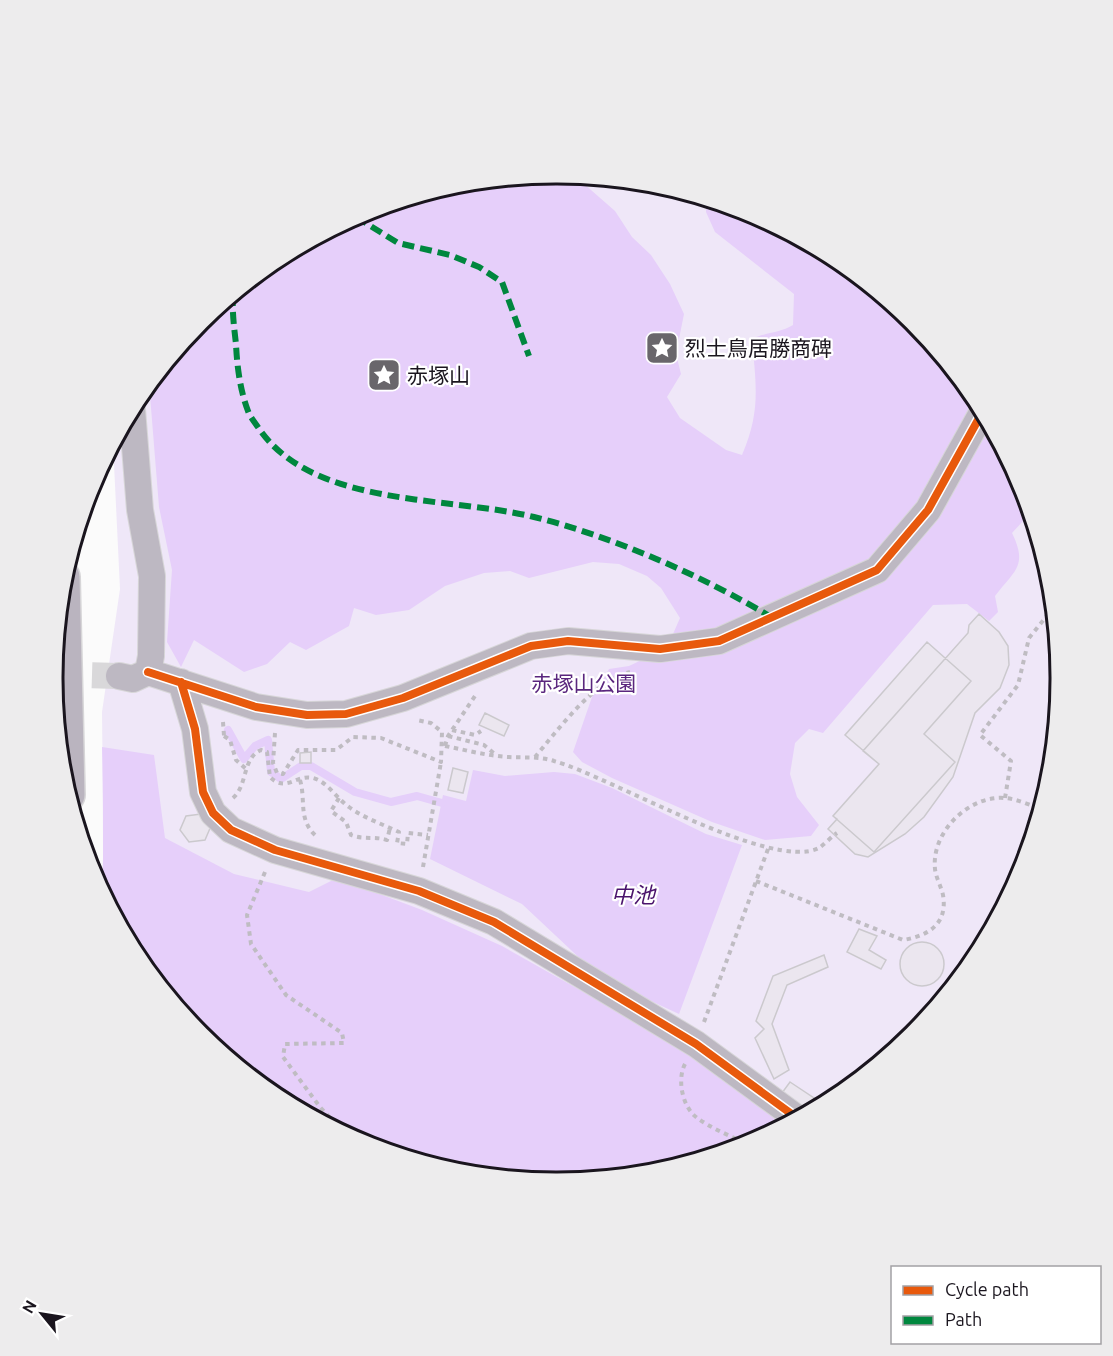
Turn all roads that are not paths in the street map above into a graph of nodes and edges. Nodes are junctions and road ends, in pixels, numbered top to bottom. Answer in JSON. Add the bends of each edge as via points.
{"nodes":[{"id":1,"x":977,"y":420,"type":"edge"},
{"id":2,"x":133,"y":424,"type":"edge"},
{"id":3,"x":64,"y":641,"type":"edge"},
{"id":4,"x":148,"y":672,"type":"junction"},
{"id":5,"x":119,"y":676,"type":"tunnel mouth"},
{"id":6,"x":181,"y":682,"type":"junction"},
{"id":7,"x":67,"y":739,"type":"edge"},
{"id":8,"x":790,"y":1113,"type":"edge"}],
"edges":[{"from":1,"to":6,"type":"street","via":[[928,510],[878,570],[719,641],[652,649],[568,641],[531,646],[403,698],[346,714],[307,716],[256,707]]},
{"from":2,"to":4,"type":"street","via":[[140,510],[152,576]]},
{"from":3,"to":7,"type":"highway"},
{"from":4,"to":5,"type":"street","via":[[133,679]]},
{"from":4,"to":6,"type":"street"},
{"from":6,"to":8,"type":"street","via":[[195,729],[203,792],[213,813],[245,838],[418,891],[494,922],[696,1044]]}]}
